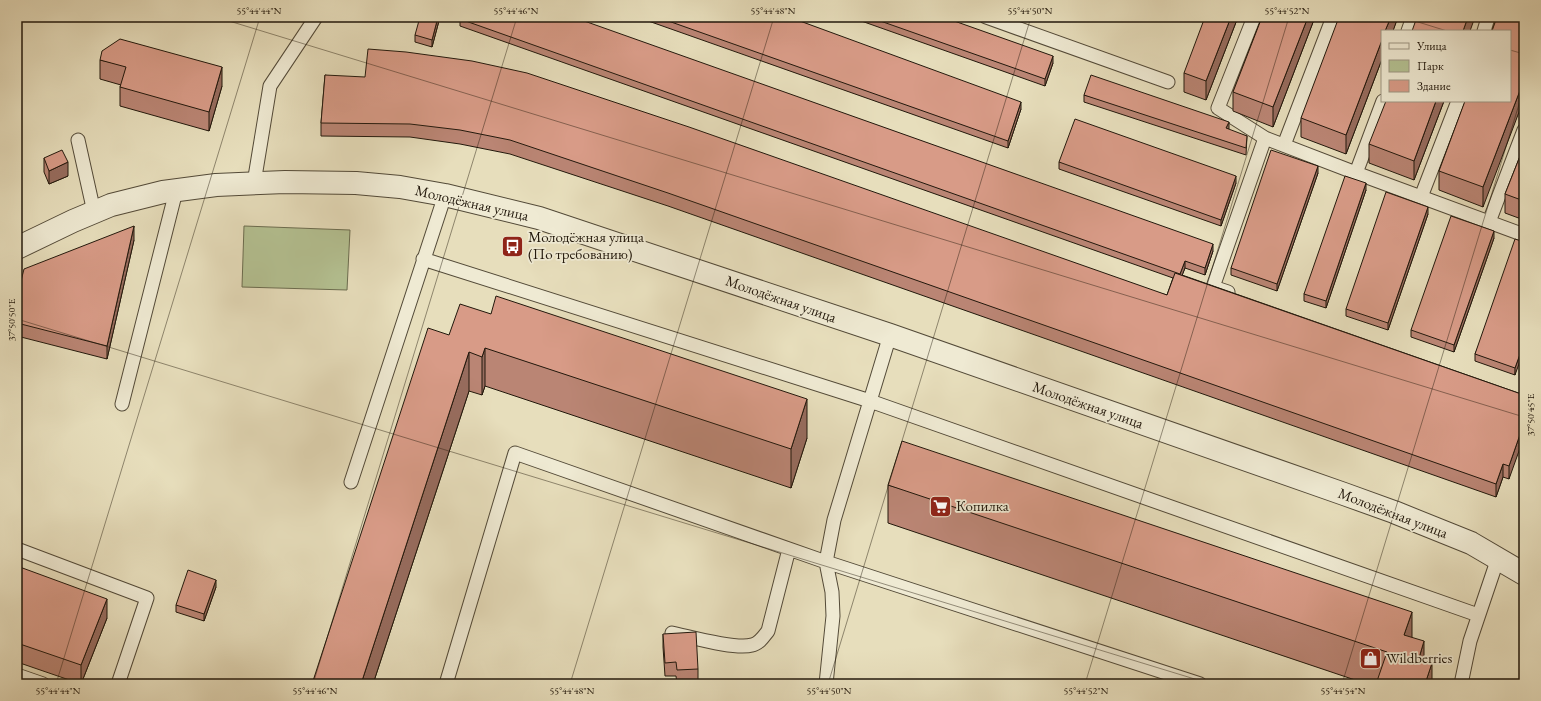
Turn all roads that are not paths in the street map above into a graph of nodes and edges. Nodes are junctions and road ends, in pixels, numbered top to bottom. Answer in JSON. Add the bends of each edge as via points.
{"nodes":[{"id":1,"x":316,"y":17,"type":"edge"},
{"id":2,"x":986,"y":17,"type":"edge"},
{"id":3,"x":1254,"y":17,"type":"edge"},
{"id":4,"x":1333,"y":17,"type":"edge"},
{"id":5,"x":1413,"y":17,"type":"edge"},
{"id":6,"x":1408,"y":30,"type":"edge"},
{"id":7,"x":1168,"y":82,"type":"dead end"},
{"id":8,"x":1383,"y":102,"type":"edge"},
{"id":9,"x":1458,"y":102,"type":"edge"},
{"id":10,"x":1524,"y":130,"type":"edge"},
{"id":11,"x":1265,"y":138,"type":"junction"},
{"id":12,"x":78,"y":140,"type":"dead end"},
{"id":13,"x":1284,"y":145,"type":"junction"},
{"id":14,"x":1356,"y":173,"type":"junction"},
{"id":15,"x":254,"y":183,"type":"junction"},
{"id":16,"x":176,"y":191,"type":"junction"},
{"id":17,"x":445,"y":194,"type":"junction"},
{"id":18,"x":1422,"y":197,"type":"junction"},
{"id":19,"x":94,"y":212,"type":"junction"},
{"id":20,"x":1489,"y":222,"type":"junction"},
{"id":21,"x":1524,"y":235,"type":"edge"},
{"id":22,"x":17,"y":248,"type":"edge"},
{"id":23,"x":423,"y":259,"type":"junction"},
{"id":24,"x":1243,"y":298,"type":"edge"},
{"id":25,"x":890,"y":336,"type":"junction"},
{"id":26,"x":870,"y":401,"type":"junction"},
{"id":27,"x":122,"y":404,"type":"dead end"},
{"id":28,"x":351,"y":482,"type":"dead end"},
{"id":29,"x":17,"y":549,"type":"edge"},
{"id":30,"x":789,"y":549,"type":"junction"},
{"id":31,"x":1498,"y":558,"type":"junction"},
{"id":32,"x":826,"y":562,"type":"junction"},
{"id":33,"x":1524,"y":574,"type":"edge"},
{"id":34,"x":1478,"y":615,"type":"junction"},
{"id":35,"x":672,"y":633,"type":"edge"},
{"id":36,"x":17,"y":675,"type":"edge"},
{"id":37,"x":43,"y":684,"type":"edge"},
{"id":38,"x":118,"y":684,"type":"edge"},
{"id":39,"x":446,"y":684,"type":"edge"},
{"id":40,"x":826,"y":684,"type":"edge"},
{"id":41,"x":1200,"y":684,"type":"edge"},
{"id":42,"x":1460,"y":684,"type":"edge"}],
"edges":[{"from":1,"to":15,"type":"lane","via":[[270,86]]},
{"from":2,"to":7,"type":"lane"},
{"from":3,"to":11,"type":"lane","via":[[1218,108]]},
{"from":4,"to":13,"type":"lane"},
{"from":5,"to":6,"type":"lane"},
{"from":8,"to":14,"type":"lane"},
{"from":9,"to":18,"type":"lane"},
{"from":10,"to":20,"type":"lane"},
{"from":11,"to":13,"type":"lane"},
{"from":11,"to":24,"type":"lane","via":[[1214,287]]},
{"from":12,"to":19,"type":"lane"},
{"from":13,"to":14,"type":"lane"},
{"from":14,"to":18,"type":"lane"},
{"from":15,"to":16,"type":"street","name":"Молодёжная улица"},
{"from":15,"to":17,"type":"street","name":"Молодёжная улица","via":[[356,183]]},
{"from":16,"to":19,"type":"street","name":"Молодёжная улица","via":[[111,205]]},
{"from":16,"to":27,"type":"lane"},
{"from":17,"to":23,"type":"lane"},
{"from":17,"to":25,"type":"street","name":"Молодёжная улица","via":[[539,218]]},
{"from":18,"to":20,"type":"lane"},
{"from":19,"to":22,"type":"street","name":"Молодёжная улица"},
{"from":20,"to":21,"type":"lane"},
{"from":23,"to":26,"type":"lane"},
{"from":23,"to":28,"type":"lane"},
{"from":25,"to":26,"type":"lane"},
{"from":25,"to":31,"type":"street","name":"Молодёжная улица","via":[[1394,512],[1471,543]]},
{"from":26,"to":32,"type":"lane","via":[[834,520]]},
{"from":26,"to":34,"type":"lane"},
{"from":29,"to":38,"type":"lane","via":[[147,598]]},
{"from":30,"to":32,"type":"lane"},
{"from":30,"to":35,"type":"lane","via":[[768,631],[762,639],[753,645],[737,647]]},
{"from":30,"to":39,"type":"lane","via":[[515,453]]},
{"from":31,"to":33,"type":"street","name":"Молодёжная улица"},
{"from":31,"to":34,"type":"lane"},
{"from":32,"to":40,"type":"lane","via":[[832,592],[833,616]]},
{"from":32,"to":41,"type":"lane"},
{"from":34,"to":42,"type":"lane"},
{"from":36,"to":37,"type":"lane"}]}
